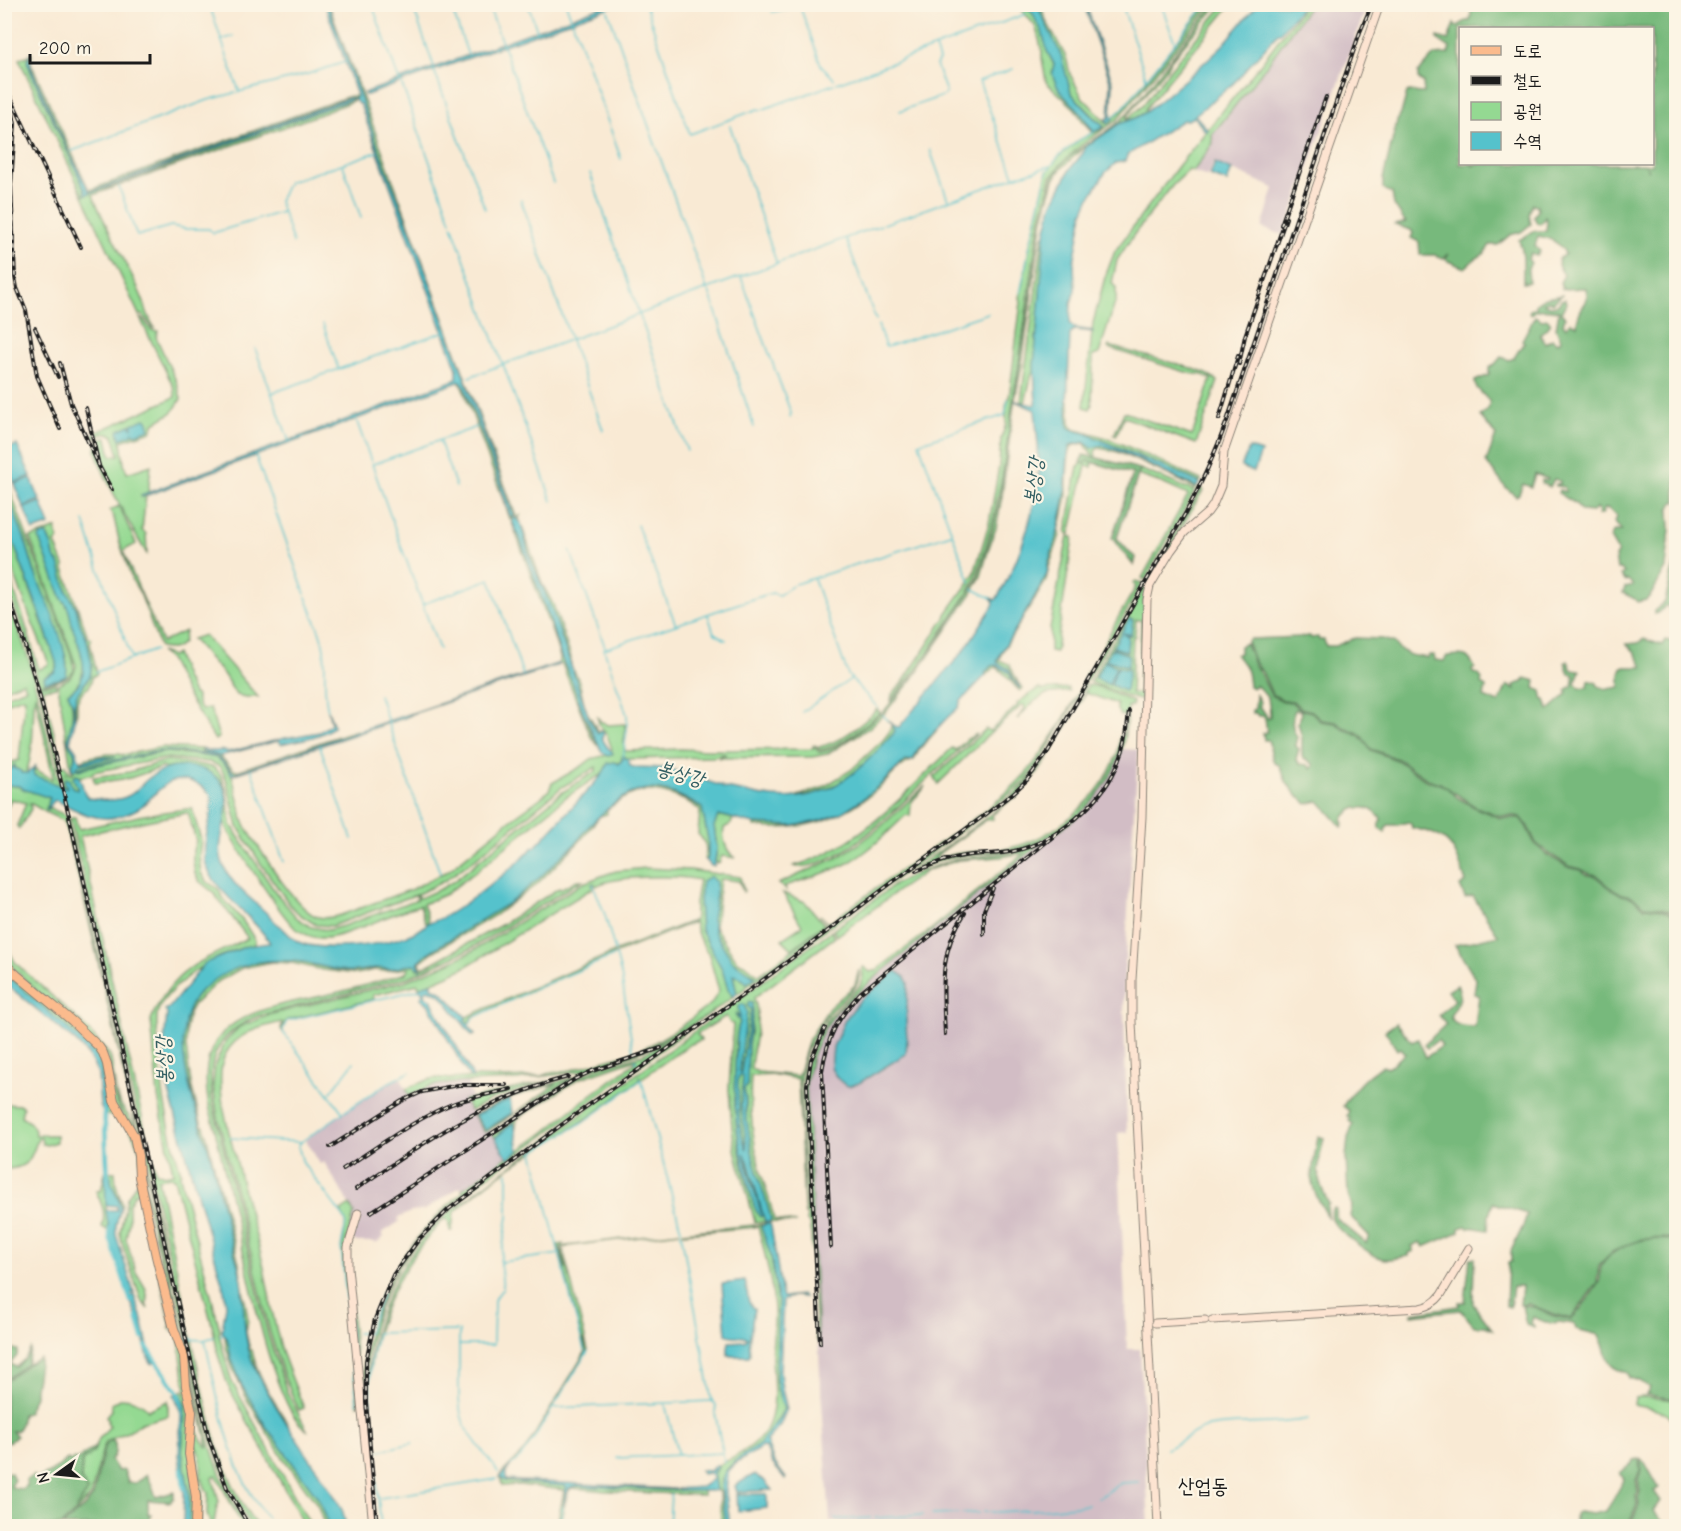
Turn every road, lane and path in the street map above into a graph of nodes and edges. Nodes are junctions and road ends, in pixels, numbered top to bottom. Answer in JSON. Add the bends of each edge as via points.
{"nodes":[{"id":1,"x":1380,"y":4,"type":"edge"},
{"id":2,"x":4,"y":960,"type":"edge"},
{"id":3,"x":358,"y":1213,"type":"dead end"},
{"id":4,"x":1469,"y":1248,"type":"dead end"},
{"id":5,"x":1155,"y":1323,"type":"dead end"},
{"id":6,"x":195,"y":1527,"type":"edge"},
{"id":7,"x":373,"y":1527,"type":"edge"},
{"id":8,"x":1158,"y":1527,"type":"edge"}],
"edges":[{"from":1,"to":8,"type":"main road","via":[[1224,452],[1221,486],[1208,512],[1171,551],[1150,586],[1147,600],[1132,1022]]},
{"from":2,"to":6,"type":"main road","via":[[99,1047],[116,1107],[134,1136],[156,1256],[184,1356],[192,1412],[189,1454],[196,1497]]},
{"from":3,"to":7,"type":"main road","via":[[348,1247],[348,1267]]},
{"from":4,"to":5,"type":"main road","via":[[1437,1301],[1420,1308]]}]}
